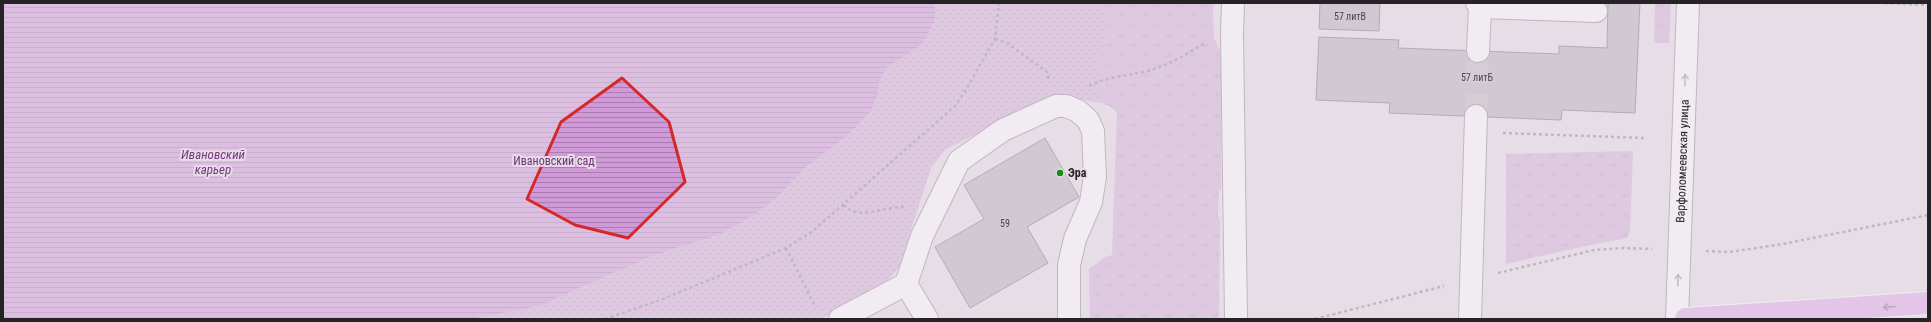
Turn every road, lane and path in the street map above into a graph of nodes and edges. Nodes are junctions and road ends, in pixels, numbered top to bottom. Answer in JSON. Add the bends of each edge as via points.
{"nodes":[{"id":1,"x":999,"y":3,"type":"edge"},
{"id":2,"x":1233,"y":3,"type":"edge"},
{"id":3,"x":1688,"y":3,"type":"edge"},
{"id":4,"x":1885,"y":3,"type":"edge"},
{"id":5,"x":1478,"y":5,"type":"edge"},
{"id":6,"x":1928,"y":6,"type":"edge"},
{"id":7,"x":1596,"y":11,"type":"dead end"},
{"id":8,"x":995,"y":39,"type":"junction"},
{"id":9,"x":1209,"y":41,"type":"dead end"},
{"id":10,"x":1478,"y":51,"type":"tunnel mouth"},
{"id":11,"x":1061,"y":106,"type":"junction"},
{"id":12,"x":1475,"y":124,"type":"joint"},
{"id":13,"x":1644,"y":138,"type":"dead end"},
{"id":14,"x":843,"y":205,"type":"junction"},
{"id":15,"x":1928,"y":215,"type":"edge"},
{"id":16,"x":932,"y":217,"type":"junction"},
{"id":17,"x":786,"y":248,"type":"junction"},
{"id":18,"x":1700,"y":250,"type":"dead end"},
{"id":19,"x":906,"y":284,"type":"junction"},
{"id":20,"x":1928,"y":303,"type":"edge"},
{"id":21,"x":818,"y":313,"type":"dead end"},
{"id":22,"x":605,"y":319,"type":"edge"},
{"id":23,"x":840,"y":319,"type":"edge"},
{"id":24,"x":927,"y":319,"type":"edge"},
{"id":25,"x":1069,"y":319,"type":"edge"},
{"id":26,"x":1236,"y":319,"type":"edge"},
{"id":27,"x":1470,"y":319,"type":"edge"},
{"id":28,"x":1676,"y":319,"type":"edge"},
{"id":29,"x":1686,"y":319,"type":"edge"}],
"edges":[{"from":1,"to":8,"type":"path"},
{"from":2,"to":26,"type":"street"},
{"from":28,"to":3,"type":"street","name":"Варфоломеевская улица","one_way":true},
{"from":4,"to":6,"type":"path"},
{"from":5,"to":7,"type":"street"},
{"from":5,"to":10,"type":"street"},
{"from":8,"to":11,"type":"path","via":[[1006,43],[1047,72]]},
{"from":8,"to":14,"type":"path","via":[[955,106]]},
{"from":9,"to":11,"type":"path","via":[[1164,66],[1093,84]]},
{"from":11,"to":16,"type":"street","via":[[1003,130],[960,161]]},
{"from":11,"to":25,"type":"street","via":[[1078,111],[1088,120],[1093,132],[1095,177],[1091,202],[1069,265]]},
{"from":12,"to":13,"type":"path"},
{"from":12,"to":27,"type":"street"},
{"from":14,"to":16,"type":"path","via":[[849,211],[859,213],[904,207]]},
{"from":14,"to":17,"type":"path","via":[[814,231]]},
{"from":15,"to":18,"type":"path","via":[[1729,252]]},
{"from":16,"to":19,"type":"street","via":[[922,236]]},
{"from":17,"to":21,"type":"path"},
{"from":17,"to":22,"type":"path","via":[[663,299]]},
{"from":19,"to":23,"type":"street"},
{"from":19,"to":24,"type":"street"},
{"from":20,"to":29,"type":"main road","one_way":true}]}
